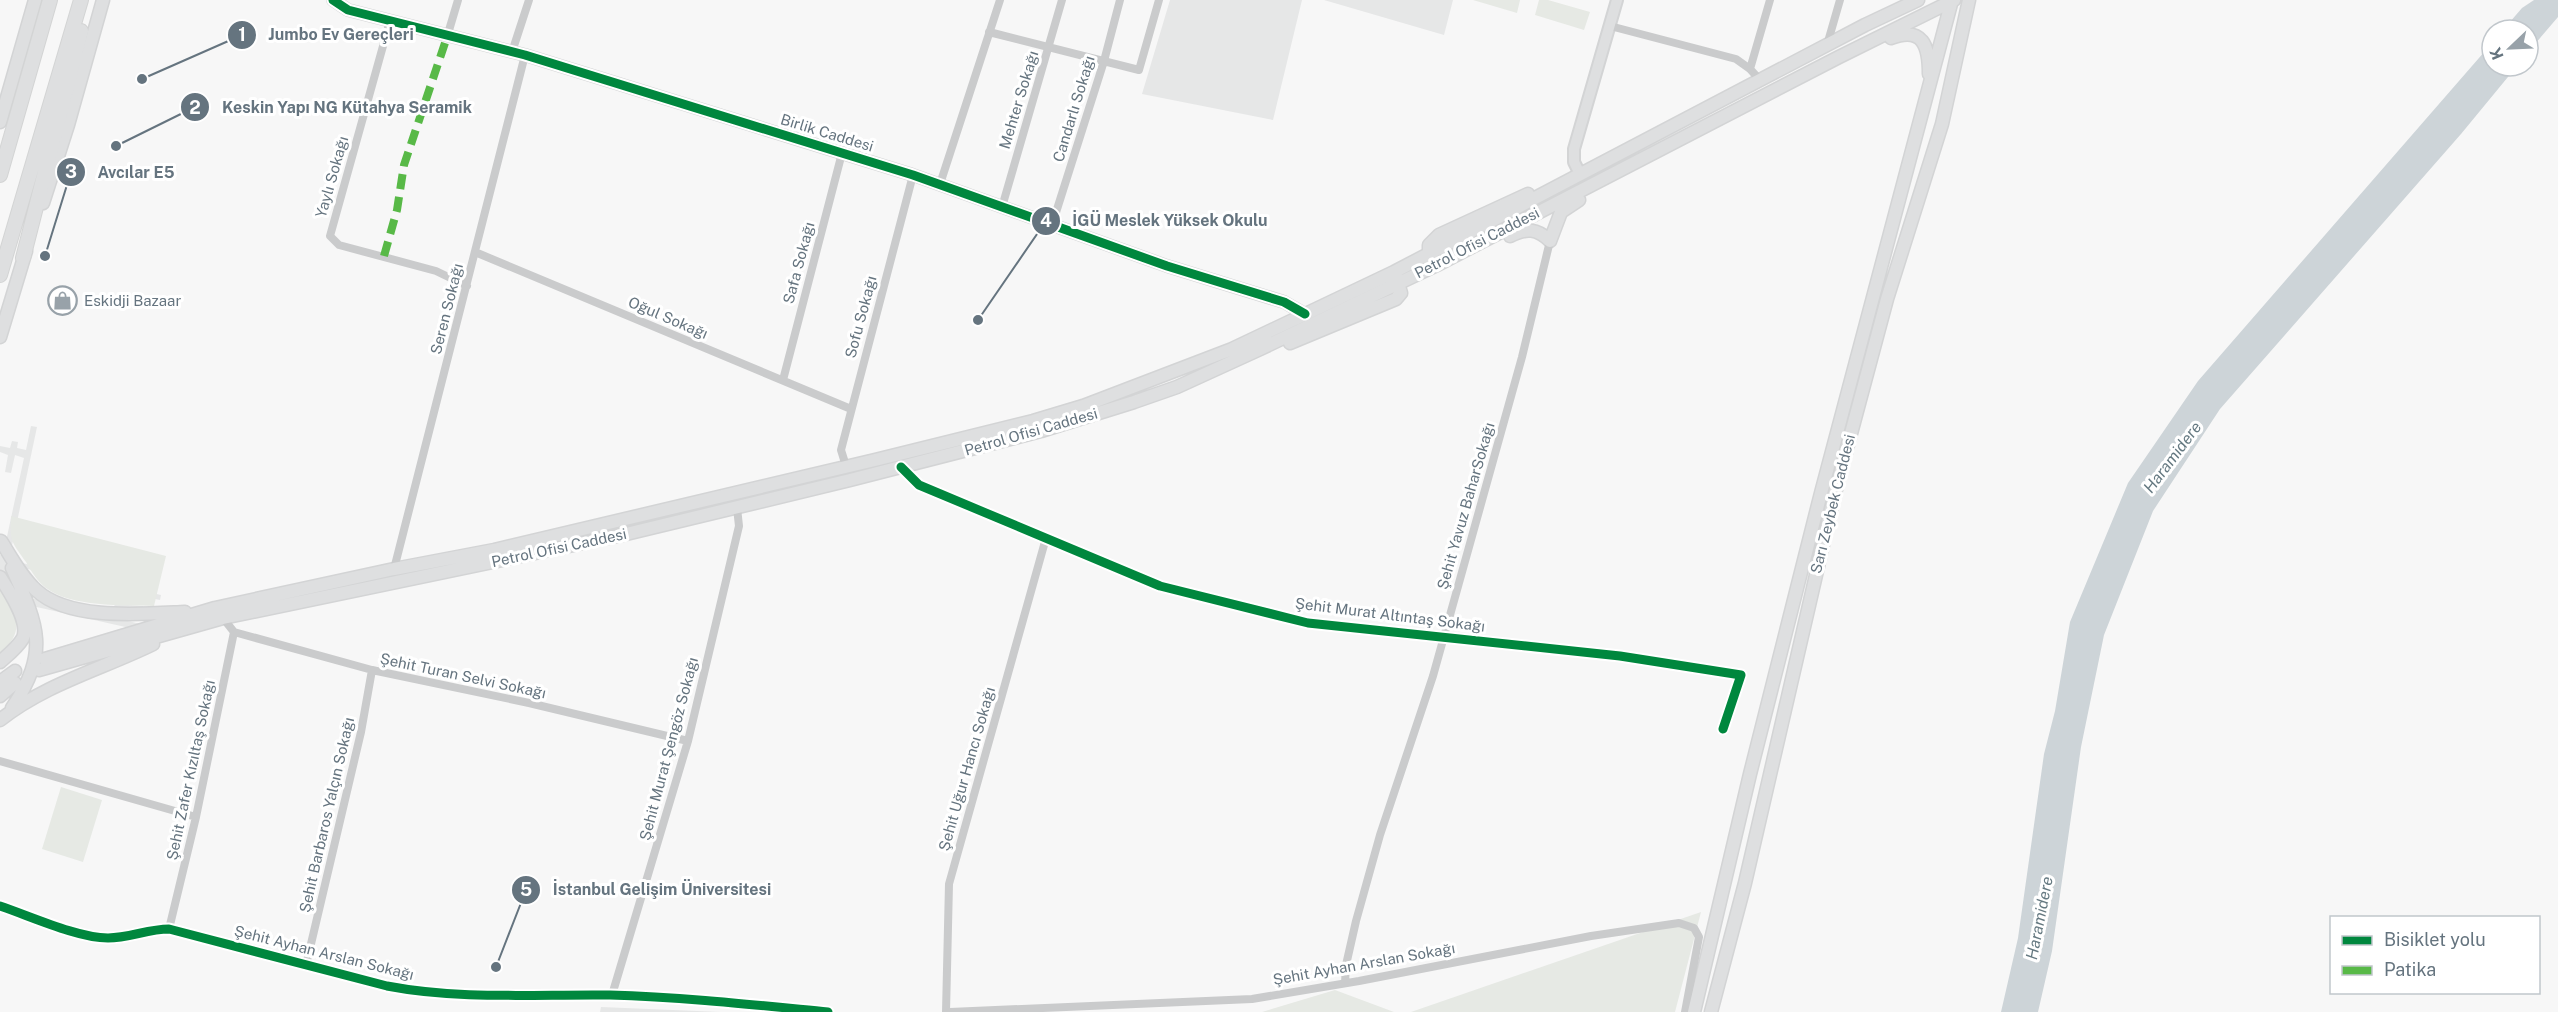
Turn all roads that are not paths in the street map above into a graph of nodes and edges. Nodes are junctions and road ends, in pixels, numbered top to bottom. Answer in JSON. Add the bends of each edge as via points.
{"nodes":[{"id":1,"x":34,"y":0,"type":"edge"},
{"id":2,"x":50,"y":0,"type":"edge"},
{"id":3,"x":81,"y":0,"type":"edge"},
{"id":4,"x":88,"y":0,"type":"edge"},
{"id":5,"x":103,"y":0,"type":"edge"},
{"id":6,"x":333,"y":0,"type":"edge"},
{"id":7,"x":458,"y":0,"type":"edge"},
{"id":8,"x":529,"y":0,"type":"edge"},
{"id":9,"x":1000,"y":0,"type":"edge"},
{"id":10,"x":1062,"y":0,"type":"edge"},
{"id":11,"x":1120,"y":0,"type":"edge"},
{"id":12,"x":1159,"y":0,"type":"edge"},
{"id":13,"x":1617,"y":0,"type":"edge"},
{"id":14,"x":1770,"y":0,"type":"edge"},
{"id":15,"x":1840,"y":0,"type":"edge"},
{"id":16,"x":1917,"y":0,"type":"edge"},
{"id":17,"x":1952,"y":0,"type":"edge"},
{"id":18,"x":1969,"y":0,"type":"edge"},
{"id":19,"x":390,"y":21,"type":"junction"},
{"id":20,"x":1610,"y":26,"type":"junction"},
{"id":21,"x":989,"y":32,"type":"junction"},
{"id":22,"x":447,"y":36,"type":"junction"},
{"id":23,"x":1827,"y":45,"type":"junction"},
{"id":24,"x":1049,"y":49,"type":"junction"},
{"id":25,"x":512,"y":52,"type":"junction"},
{"id":26,"x":525,"y":55,"type":"junction"},
{"id":27,"x":1839,"y":57,"type":"junction"},
{"id":28,"x":1104,"y":62,"type":"junction"},
{"id":29,"x":1750,"y":69,"type":"junction"},
{"id":30,"x":1760,"y":80,"type":"junction"},
{"id":31,"x":1926,"y":104,"type":"junction"},
{"id":32,"x":0,"y":122,"type":"edge"},
{"id":33,"x":842,"y":153,"type":"junction"},
{"id":34,"x":1634,"y":162,"type":"junction"},
{"id":35,"x":1580,"y":174,"type":"junction"},
{"id":36,"x":0,"y":175,"type":"edge"},
{"id":37,"x":913,"y":175,"type":"junction"},
{"id":38,"x":940,"y":184,"type":"junction"},
{"id":39,"x":1002,"y":207,"type":"junction"},
{"id":40,"x":1052,"y":225,"type":"junction"},
{"id":41,"x":1550,"y":241,"type":"junction"},
{"id":42,"x":475,"y":252,"type":"junction"},
{"id":43,"x":1429,"y":254,"type":"junction"},
{"id":44,"x":23,"y":258,"type":"junction"},
{"id":45,"x":1437,"y":265,"type":"junction"},
{"id":46,"x":0,"y":275,"type":"edge"},
{"id":47,"x":1396,"y":277,"type":"junction"},
{"id":48,"x":467,"y":286,"type":"junction"},
{"id":49,"x":1305,"y":314,"type":"junction"},
{"id":50,"x":0,"y":337,"type":"edge"},
{"id":51,"x":783,"y":380,"type":"junction"},
{"id":52,"x":851,"y":409,"type":"junction"},
{"id":53,"x":846,"y":466,"type":"junction"},
{"id":54,"x":901,"y":467,"type":"junction"},
{"id":55,"x":850,"y":480,"type":"junction"},
{"id":56,"x":737,"y":508,"type":"junction"},
{"id":57,"x":1046,"y":538,"type":"junction"},
{"id":58,"x":0,"y":540,"type":"edge"},
{"id":59,"x":394,"y":569,"type":"junction"},
{"id":60,"x":0,"y":577,"type":"edge"},
{"id":61,"x":219,"y":613,"type":"junction"},
{"id":62,"x":189,"y":626,"type":"junction"},
{"id":63,"x":234,"y":633,"type":"junction"},
{"id":64,"x":1443,"y":637,"type":"junction"},
{"id":65,"x":0,"y":662,"type":"edge"},
{"id":66,"x":372,"y":670,"type":"junction"},
{"id":67,"x":0,"y":682,"type":"edge"},
{"id":68,"x":0,"y":696,"type":"edge"},
{"id":69,"x":4,"y":717,"type":"edge"},
{"id":70,"x":1723,"y":729,"type":"dead end"},
{"id":71,"x":688,"y":741,"type":"junction"},
{"id":72,"x":0,"y":761,"type":"edge"},
{"id":73,"x":196,"y":817,"type":"junction"},
{"id":74,"x":0,"y":906,"type":"edge"},
{"id":75,"x":168,"y":930,"type":"junction"},
{"id":76,"x":306,"y":966,"type":"junction"},
{"id":77,"x":1345,"y":984,"type":"junction"},
{"id":78,"x":612,"y":995,"type":"junction"},
{"id":79,"x":828,"y":1012,"type":"edge"},
{"id":80,"x":948,"y":1012,"type":"edge"},
{"id":81,"x":1685,"y":1012,"type":"edge"},
{"id":82,"x":1695,"y":1012,"type":"edge"},
{"id":83,"x":1711,"y":1012,"type":"edge"}],
"edges":[{"from":1,"to":32,"type":"main road"},
{"from":2,"to":36,"type":"highway"},
{"from":3,"to":46,"type":"highway"},
{"from":4,"to":44,"type":"highway"},
{"from":5,"to":44,"type":"main road","via":[[68,125]]},
{"from":6,"to":19,"type":"street","name":"Birlik Caddesi","via":[[348,10]]},
{"from":7,"to":22,"type":"street"},
{"from":8,"to":25,"type":"street"},
{"from":9,"to":21,"type":"street"},
{"from":10,"to":24,"type":"street","name":"Mehter Sokağı"},
{"from":11,"to":28,"type":"street","name":"Candarlı Sokağı"},
{"from":12,"to":28,"type":"street","via":[[1139,70]]},
{"from":13,"to":20,"type":"street"},
{"from":14,"to":29,"type":"street"},
{"from":15,"to":23,"type":"street"},
{"from":16,"to":23,"type":"main road"},
{"from":17,"to":27,"type":"main road","name":"Petrol Ofisi Caddesi"},
{"from":17,"to":31,"type":"main road","name":"Sarı Zeybek Caddesi"},
{"from":18,"to":83,"type":"main road","name":"Sarı Zeybek Caddesi","via":[[1942,123],[1887,299],[1834,497],[1745,883]]},
{"from":19,"to":22,"type":"street","name":"Birlik Caddesi"},
{"from":19,"to":48,"type":"street","name":"Yaylı Sokağı","via":[[330,236],[339,244],[436,271]]},
{"from":20,"to":29,"type":"street","via":[[1736,59]]},
{"from":20,"to":35,"type":"street","via":[[1574,149],[1574,162]]},
{"from":21,"to":24,"type":"street"},
{"from":21,"to":38,"type":"street"},
{"from":22,"to":25,"type":"street","name":"Birlik Caddesi"},
{"from":23,"to":30,"type":"main road"},
{"from":24,"to":28,"type":"street"},
{"from":24,"to":39,"type":"street","name":"Mehter Sokağı"},
{"from":25,"to":26,"type":"street","name":"Birlik Caddesi"},
{"from":26,"to":33,"type":"street","name":"Birlik Caddesi"},
{"from":26,"to":42,"type":"street","name":"Seren Sokağı"},
{"from":27,"to":31,"type":"main road","via":[[1900,34],[1919,37],[1929,60]]},
{"from":27,"to":34,"type":"main road","name":"Petrol Ofisi Caddesi"},
{"from":28,"to":40,"type":"street","name":"Candarlı Sokağı"},
{"from":29,"to":30,"type":"street"},
{"from":30,"to":35,"type":"main road"},
{"from":31,"to":82,"type":"main road","name":"Sarı Zeybek Caddesi","via":[[1821,493]]},
{"from":33,"to":37,"type":"street","name":"Birlik Caddesi"},
{"from":33,"to":51,"type":"street","name":"Safa Sokağı"},
{"from":34,"to":41,"type":"main road","via":[[1617,177],[1566,207]]},
{"from":34,"to":45,"type":"main road","name":"Petrol Ofisi Caddesi"},
{"from":35,"to":43,"type":"main road","via":[[1439,235],[1429,245]]},
{"from":37,"to":38,"type":"street","name":"Birlik Caddesi"},
{"from":37,"to":52,"type":"street","name":"Sofu Sokağı"},
{"from":38,"to":39,"type":"street","name":"Birlik Caddesi"},
{"from":39,"to":40,"type":"street","name":"Birlik Caddesi"},
{"from":40,"to":49,"type":"street","name":"Birlik Caddesi","via":[[1284,302]]},
{"from":41,"to":45,"type":"main road","via":[[1537,231],[1521,230],[1453,265]]},
{"from":41,"to":64,"type":"street","name":"Şehit Yavuz BaharSokağı","via":[[1522,357]]},
{"from":42,"to":48,"type":"street","name":"Seren Sokağı"},
{"from":42,"to":51,"type":"street","name":"Oğul Sokağı"},
{"from":43,"to":45,"type":"main road"},
{"from":43,"to":47,"type":"main road","name":"Petrol Ofisi Caddesi"},
{"from":44,"to":50,"type":"main road"},
{"from":45,"to":47,"type":"main road","name":"Petrol Ofisi Caddesi"},
{"from":47,"to":49,"type":"main road","name":"Petrol Ofisi Caddesi"},
{"from":47,"to":54,"type":"main road","name":"Petrol Ofisi Caddesi","via":[[1401,293],[1396,299],[1251,359],[1041,431]]},
{"from":48,"to":59,"type":"street","name":"Seren Sokağı"},
{"from":49,"to":53,"type":"main road","name":"Petrol Ofisi Caddesi","via":[[1203,362],[1083,406]]},
{"from":51,"to":52,"type":"street","name":"Oğul Sokağı"},
{"from":52,"to":53,"type":"street","name":"Sofu Sokağı","via":[[841,450]]},
{"from":53,"to":55,"type":"main road"},
{"from":53,"to":59,"type":"main road","name":"Petrol Ofisi Caddesi","via":[[494,550]]},
{"from":54,"to":55,"type":"main road","name":"Petrol Ofisi Caddesi"},
{"from":54,"to":57,"type":"street","name":"Şehit Murat Altıntaş Sokağı","via":[[919,485]]},
{"from":55,"to":56,"type":"main road","name":"Petrol Ofisi Caddesi"},
{"from":56,"to":61,"type":"main road","name":"Petrol Ofisi Caddesi","via":[[611,537]]},
{"from":56,"to":71,"type":"street","name":"Şehit Murat Şengöz Sokağı","via":[[739,526]]},
{"from":57,"to":64,"type":"street","name":"Şehit Murat Altıntaş Sokağı","via":[[1160,586],[1279,617]]},
{"from":57,"to":80,"type":"street","name":"Şehit Uğur Hancı Sokağı","via":[[949,884]]},
{"from":58,"to":61,"type":"main road","via":[[37,591],[66,606],[109,614]]},
{"from":58,"to":69,"type":"main road","via":[[38,637],[27,683]]},
{"from":59,"to":61,"type":"main road","name":"Petrol Ofisi Caddesi"},
{"from":60,"to":65,"type":"main road","via":[[15,601],[24,629],[23,638]]},
{"from":61,"to":62,"type":"main road","name":"Petrol Ofisi Caddesi"},
{"from":61,"to":62,"type":"main road","name":"Petrol Ofisi Caddesi","via":[[42,664]]},
{"from":61,"to":63,"type":"street"},
{"from":62,"to":69,"type":"main road","via":[[53,688]]},
{"from":63,"to":66,"type":"street","name":"Şehit Turan Selvi Sokağı"},
{"from":63,"to":73,"type":"street","name":"Şehit Zafer Kızıltaş Sokağı"},
{"from":64,"to":70,"type":"street","name":"Şehit Murat Altıntaş Sokağı","via":[[1620,656],[1741,675]]},
{"from":64,"to":77,"type":"street","name":"Şehit Yavuz BaharSokağı","via":[[1365,888]]},
{"from":66,"to":71,"type":"street","name":"Şehit Turan Selvi Sokağı"},
{"from":66,"to":76,"type":"street","name":"Şehit Barbaros Yalçın Sokağı"},
{"from":67,"to":68,"type":"main road","via":[[15,677]]},
{"from":71,"to":78,"type":"street","name":"Şehit Murat Şengöz Sokağı"},
{"from":72,"to":73,"type":"street"},
{"from":73,"to":75,"type":"street","name":"Şehit Zafer Kızıltaş Sokağı"},
{"from":74,"to":75,"type":"street","name":"Şehit Ayhan Arslan Sokağı","via":[[100,938]]},
{"from":75,"to":76,"type":"street","name":"Şehit Ayhan Arslan Sokağı"},
{"from":76,"to":78,"type":"street","name":"Şehit Ayhan Arslan Sokağı","via":[[420,992]]},
{"from":77,"to":80,"type":"street","name":"Şehit Ayhan Arslan Sokağı","via":[[1252,999]]},
{"from":77,"to":81,"type":"street","name":"Şehit Ayhan Arslan Sokağı","via":[[1580,938],[1679,923],[1694,928],[1699,937]]},
{"from":78,"to":79,"type":"street","name":"Şehit Ayhan Arslan Sokağı"}]}
